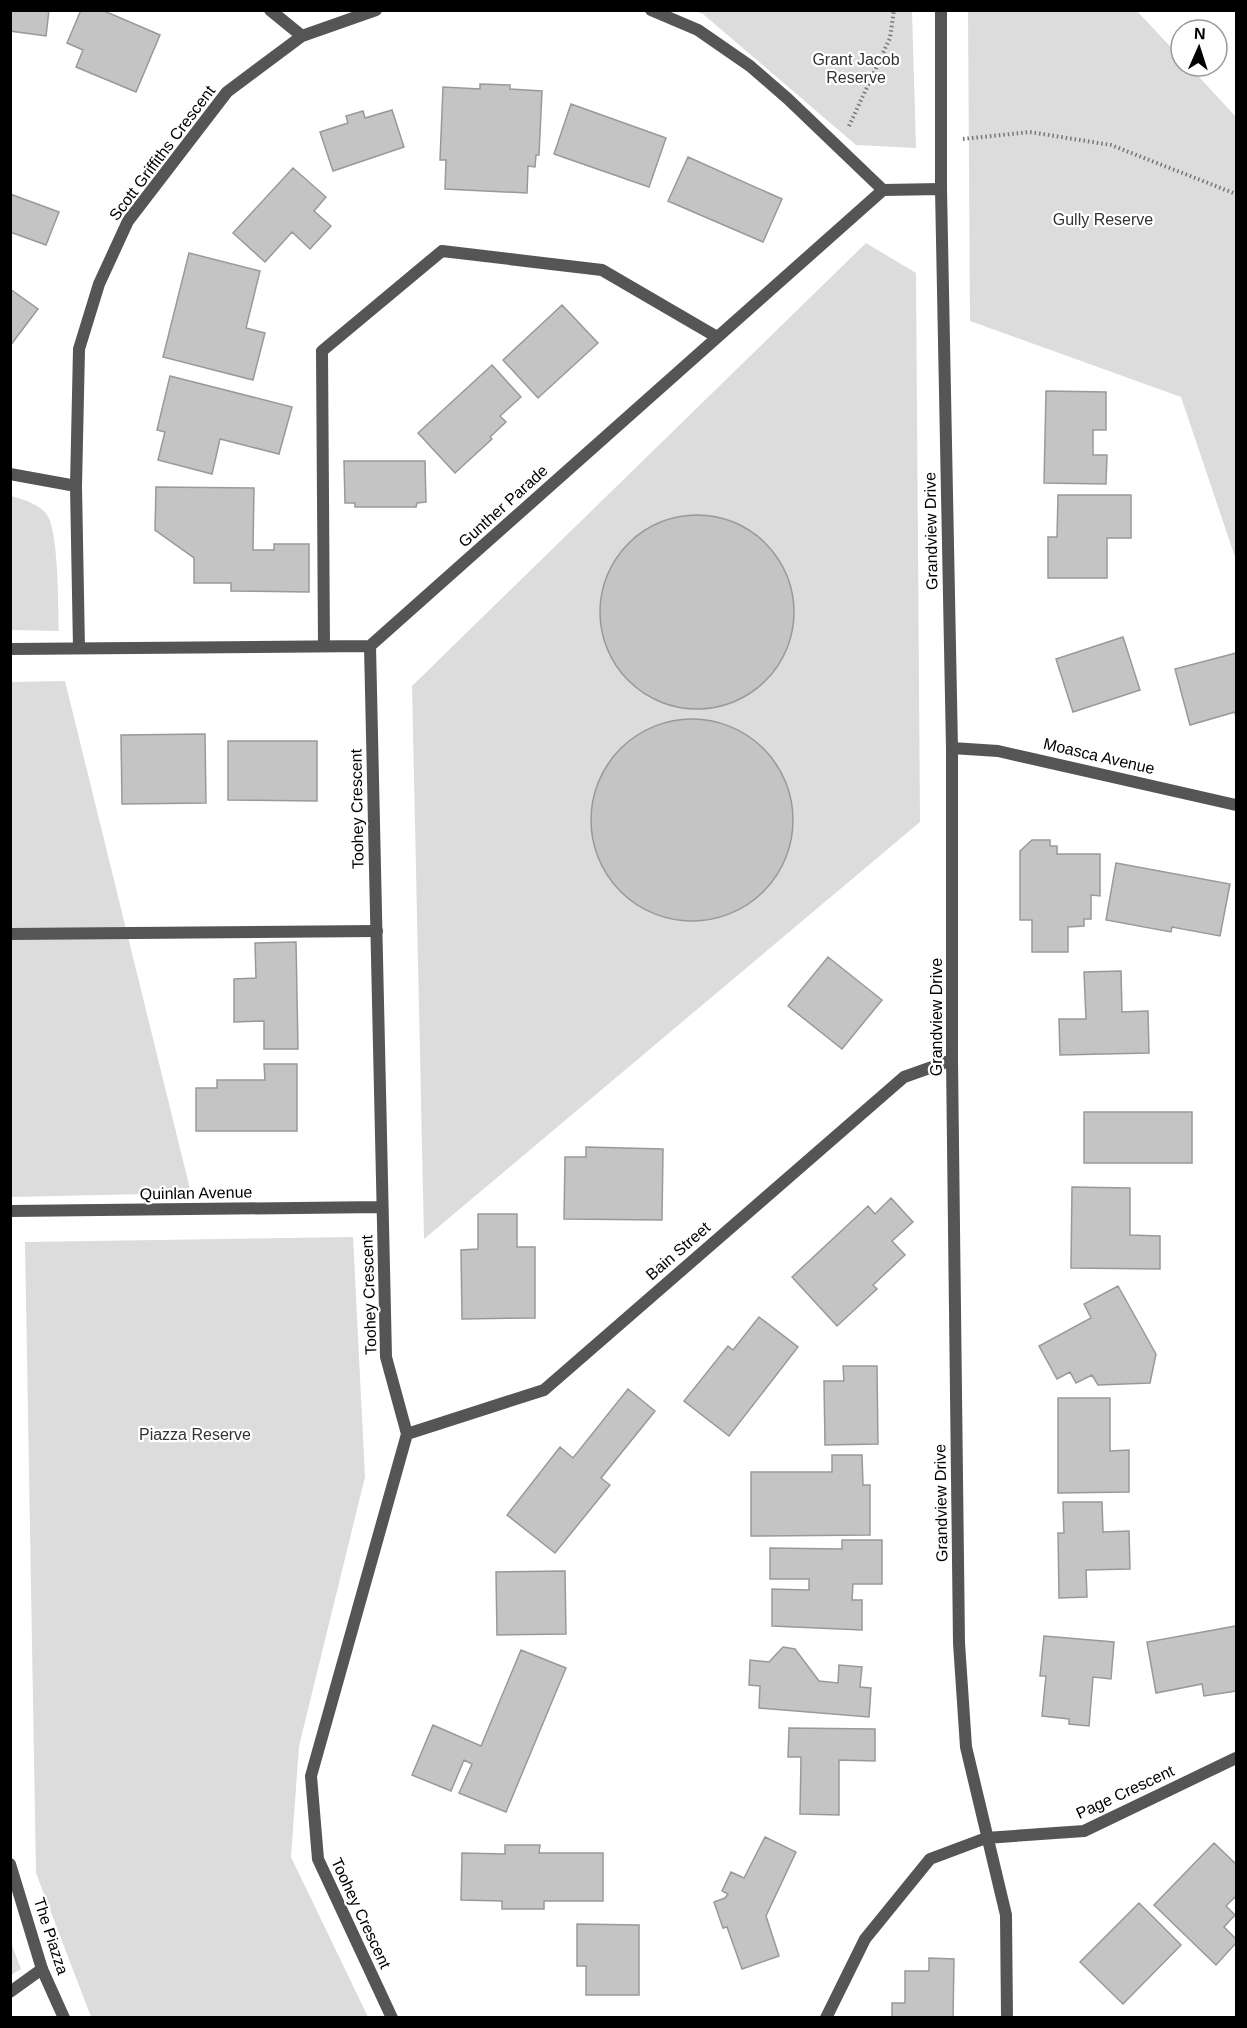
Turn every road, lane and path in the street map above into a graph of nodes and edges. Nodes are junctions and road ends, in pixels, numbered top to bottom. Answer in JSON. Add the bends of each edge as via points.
{"nodes":[{"id":1,"x":270,"y":10,"type":"edge"},
{"id":2,"x":376,"y":10,"type":"edge"},
{"id":3,"x":651,"y":10,"type":"edge"},
{"id":4,"x":894,"y":10,"type":"edge"},
{"id":5,"x":941,"y":10,"type":"edge"},
{"id":6,"x":302,"y":36,"type":"junction"},
{"id":7,"x":942,"y":141,"type":"junction"},
{"id":8,"x":838,"y":147,"type":"junction"},
{"id":9,"x":941,"y":189,"type":"junction"},
{"id":10,"x":884,"y":190,"type":"junction"},
{"id":11,"x":1236,"y":194,"type":"edge"},
{"id":12,"x":717,"y":337,"type":"junction"},
{"id":13,"x":10,"y":474,"type":"edge"},
{"id":14,"x":76,"y":486,"type":"junction"},
{"id":15,"x":324,"y":646,"type":"junction"},
{"id":16,"x":370,"y":646,"type":"junction"},
{"id":17,"x":78,"y":648,"type":"junction"},
{"id":18,"x":10,"y":649,"type":"edge"},
{"id":19,"x":952,"y":748,"type":"junction"},
{"id":20,"x":1236,"y":805,"type":"edge"},
{"id":21,"x":377,"y":931,"type":"junction"},
{"id":22,"x":10,"y":934,"type":"edge"},
{"id":23,"x":952,"y":1060,"type":"junction"},
{"id":24,"x":382,"y":1207,"type":"junction"},
{"id":25,"x":10,"y":1211,"type":"edge"},
{"id":26,"x":407,"y":1434,"type":"junction"},
{"id":27,"x":1236,"y":1758,"type":"edge"},
{"id":28,"x":987,"y":1838,"type":"junction"},
{"id":29,"x":10,"y":1864,"type":"edge"},
{"id":30,"x":42,"y":1969,"type":"junction"},
{"id":31,"x":10,"y":1992,"type":"edge"},
{"id":32,"x":64,"y":2018,"type":"edge"},
{"id":33,"x":392,"y":2018,"type":"edge"},
{"id":34,"x":826,"y":2018,"type":"edge"},
{"id":35,"x":1007,"y":2018,"type":"edge"}],
"edges":[{"from":1,"to":6,"type":"street"},
{"from":2,"to":6,"type":"street","name":"Scott Griffiths Crescent"},
{"from":3,"to":8,"type":"street","via":[[698,30],[750,66]]},
{"from":4,"to":8,"type":"path","via":[[890,38]]},
{"from":5,"to":7,"type":"street","name":"Grandview Drive"},
{"from":6,"to":14,"type":"street","name":"Scott Griffiths Crescent","via":[[227,92],[128,222],[99,284],[79,349]]},
{"from":7,"to":9,"type":"street","name":"Grandview Drive"},
{"from":7,"to":11,"type":"path","via":[[1030,132],[1111,145]]},
{"from":8,"to":10,"type":"street"},
{"from":9,"to":10,"type":"street"},
{"from":9,"to":19,"type":"street","name":"Grandview Drive"},
{"from":10,"to":12,"type":"street","name":"Gunther Parade"},
{"from":12,"to":15,"type":"street","via":[[602,270],[442,251],[322,351]]},
{"from":12,"to":16,"type":"street","name":"Gunther Parade"},
{"from":13,"to":14,"type":"street"},
{"from":14,"to":17,"type":"street","name":"Scott Griffiths Crescent"},
{"from":15,"to":16,"type":"street"},
{"from":15,"to":17,"type":"street"},
{"from":16,"to":21,"type":"street","name":"Toohey Crescent"},
{"from":17,"to":18,"type":"street"},
{"from":19,"to":20,"type":"street","name":"Moasca Avenue","via":[[998,751]]},
{"from":19,"to":23,"type":"street","name":"Grandview Drive"},
{"from":21,"to":22,"type":"street"},
{"from":21,"to":24,"type":"street","name":"Toohey Crescent"},
{"from":23,"to":26,"type":"street","name":"Bain Street","via":[[904,1077],[544,1390]]},
{"from":23,"to":28,"type":"street","name":"Grandview Drive","via":[[959,1643],[966,1747]]},
{"from":24,"to":25,"type":"street","name":"Quinlan Avenue"},
{"from":24,"to":26,"type":"street","name":"Toohey Crescent","via":[[386,1357]]},
{"from":26,"to":33,"type":"street","name":"Toohey Crescent","via":[[311,1776],[318,1859]]},
{"from":27,"to":28,"type":"street","name":"Page Crescent","via":[[1084,1831]]},
{"from":28,"to":34,"type":"street","name":"Page Crescent","via":[[930,1859],[865,1940]]},
{"from":28,"to":35,"type":"street","name":"Grandview Drive","via":[[1006,1915]]},
{"from":29,"to":30,"type":"street","name":"The Piazza"},
{"from":30,"to":31,"type":"street"},
{"from":30,"to":32,"type":"street","name":"The Piazza"}]}
